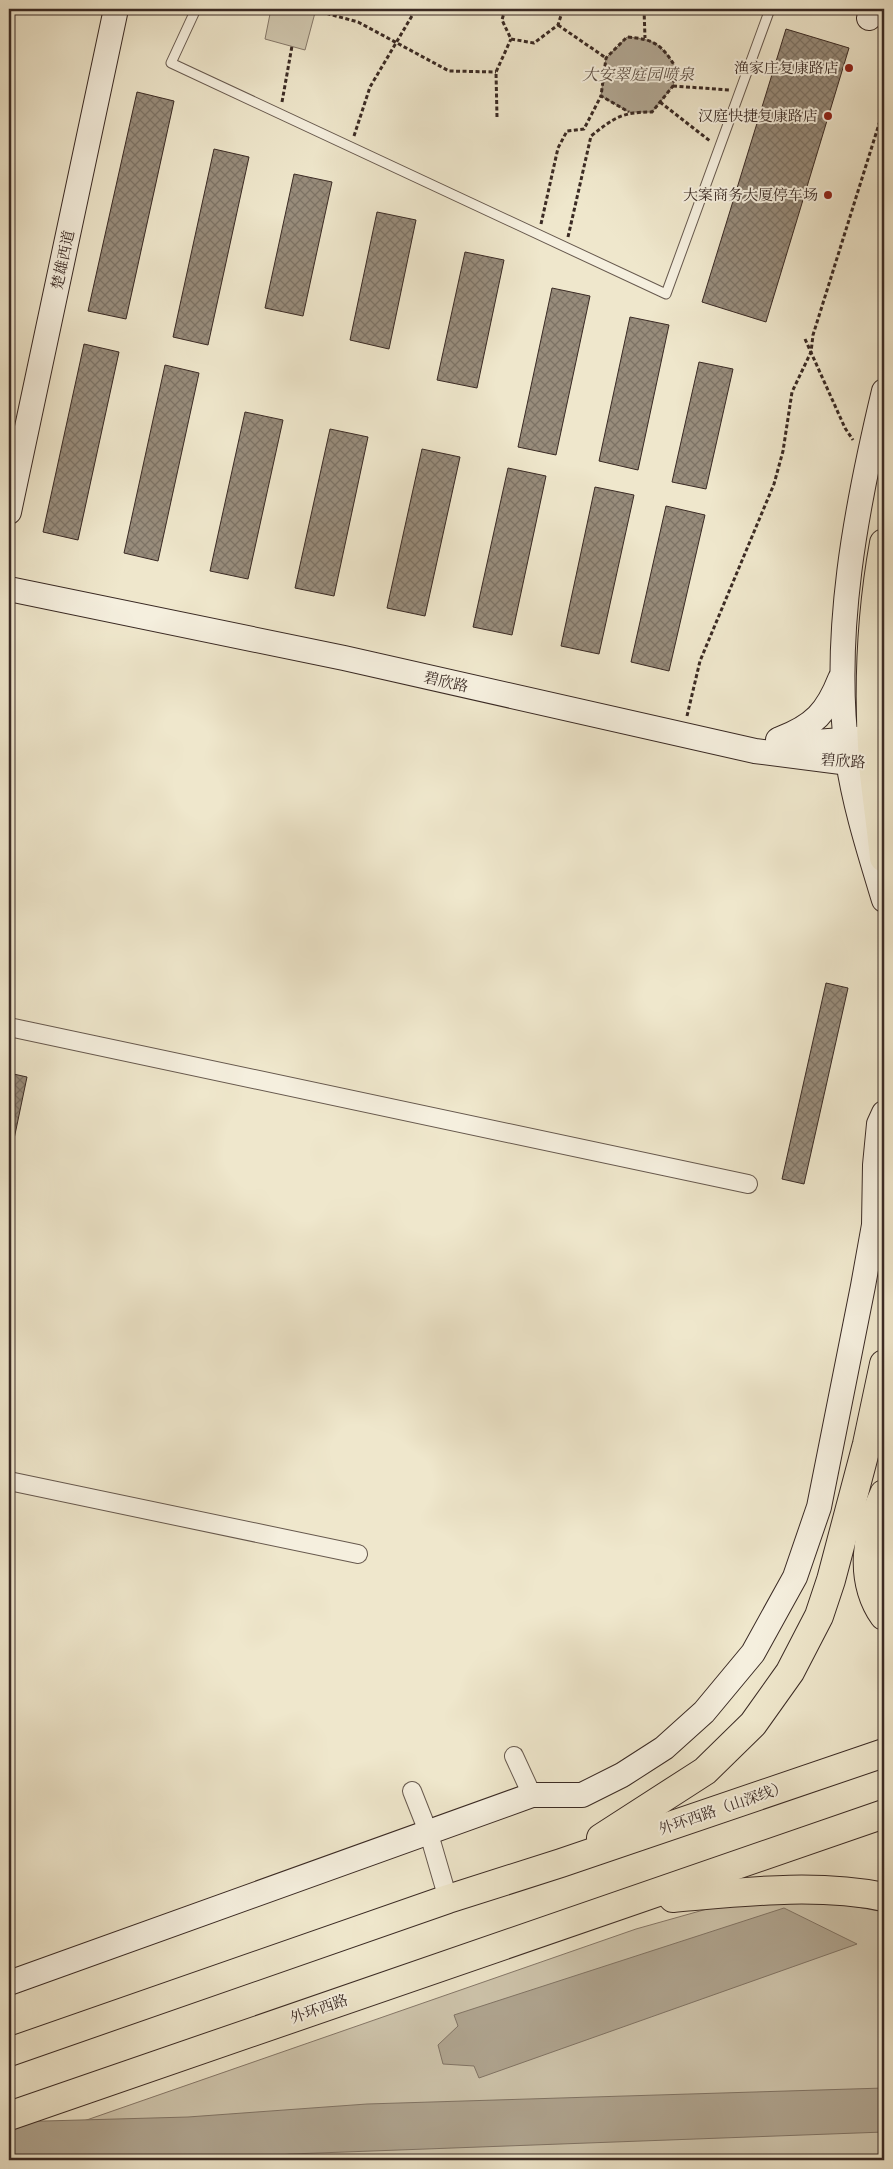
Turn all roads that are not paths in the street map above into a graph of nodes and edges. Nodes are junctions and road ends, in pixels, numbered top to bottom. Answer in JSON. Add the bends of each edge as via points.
{"nodes":[{"id":1,"x":116,"y":9,"type":"edge"},
{"id":2,"x":196,"y":9,"type":"edge"},
{"id":3,"x":770,"y":9,"type":"edge"},
{"id":4,"x":884,"y":391,"type":"edge"},
{"id":5,"x":9,"y":512,"type":"edge"},
{"id":6,"x":884,"y":543,"type":"edge"},
{"id":7,"x":9,"y":576,"type":"edge"},
{"id":8,"x":9,"y":589,"type":"edge"},
{"id":9,"x":843,"y":673,"type":"junction"},
{"id":10,"x":777,"y":740,"type":"junction"},
{"id":11,"x":868,"y":749,"type":"edge"},
{"id":12,"x":884,"y":858,"type":"edge"},
{"id":13,"x":884,"y":900,"type":"edge"},
{"id":14,"x":9,"y":1027,"type":"edge"},
{"id":15,"x":884,"y":1113,"type":"edge"},
{"id":16,"x":748,"y":1184,"type":"dead end"},
{"id":17,"x":884,"y":1364,"type":"edge"},
{"id":18,"x":9,"y":1482,"type":"edge"},
{"id":19,"x":884,"y":1494,"type":"edge"},
{"id":20,"x":358,"y":1554,"type":"dead end"},
{"id":21,"x":884,"y":1616,"type":"edge"},
{"id":22,"x":884,"y":1753,"type":"edge"},
{"id":23,"x":514,"y":1756,"type":"dead end"},
{"id":24,"x":412,"y":1791,"type":"dead end"},
{"id":25,"x":532,"y":1795,"type":"junction"},
{"id":26,"x":884,"y":1814,"type":"edge"},
{"id":27,"x":429,"y":1834,"type":"junction"},
{"id":28,"x":561,"y":1863,"type":"junction"},
{"id":29,"x":884,"y":1897,"type":"edge"},
{"id":30,"x":448,"y":1899,"type":"junction"},
{"id":31,"x":629,"y":1902,"type":"junction"},
{"id":32,"x":9,"y":1984,"type":"edge"},
{"id":33,"x":9,"y":2052,"type":"edge"},
{"id":34,"x":9,"y":2116,"type":"edge"}],
"edges":[{"from":1,"to":5,"type":"street","name":"楚雄西道"},
{"from":2,"to":3,"type":"lane","via":[[171,63],[666,294]]},
{"from":4,"to":9,"type":"street","via":[[856,524],[845,619]]},
{"from":6,"to":11,"type":"highway","via":[[874,622]]},
{"from":7,"to":10,"type":"street","name":"碧欣路","via":[[752,739]]},
{"from":8,"to":11,"type":"street","name":"碧欣路","via":[[344,658],[755,751],[818,760]]},
{"from":9,"to":10,"type":"street","via":[[824,712],[803,729]]},
{"from":9,"to":11,"type":"street","via":[[843,709]]},
{"from":10,"to":11,"type":"street","name":"碧欣路"},
{"from":11,"to":12,"type":"highway"},
{"from":11,"to":13,"type":"street","via":[[871,856]]},
{"from":14,"to":16,"type":"street"},
{"from":15,"to":25,"type":"street","via":[[879,1124],[874,1225],[863,1286],[819,1507],[795,1577],[753,1652],[704,1712],[664,1748],[622,1775],[582,1795]]},
{"from":17,"to":28,"type":"highway","via":[[834,1571],[819,1616],[790,1672],[753,1724],[705,1771]]},
{"from":18,"to":20,"type":"street"},
{"from":19,"to":21,"type":"highway","via":[[874,1515],[867,1558],[874,1596]]},
{"from":22,"to":28,"type":"highway","name":"外环西路（山深线）"},
{"from":23,"to":25,"type":"street"},
{"from":24,"to":27,"type":"street"},
{"from":25,"to":27,"type":"street"},
{"from":26,"to":31,"type":"highway"},
{"from":27,"to":30,"type":"street"},
{"from":27,"to":32,"type":"street"},
{"from":28,"to":30,"type":"highway"},
{"from":29,"to":31,"type":"highway","via":[[787,1890]]},
{"from":30,"to":33,"type":"highway"},
{"from":31,"to":34,"type":"highway","name":"外环西路"}]}
